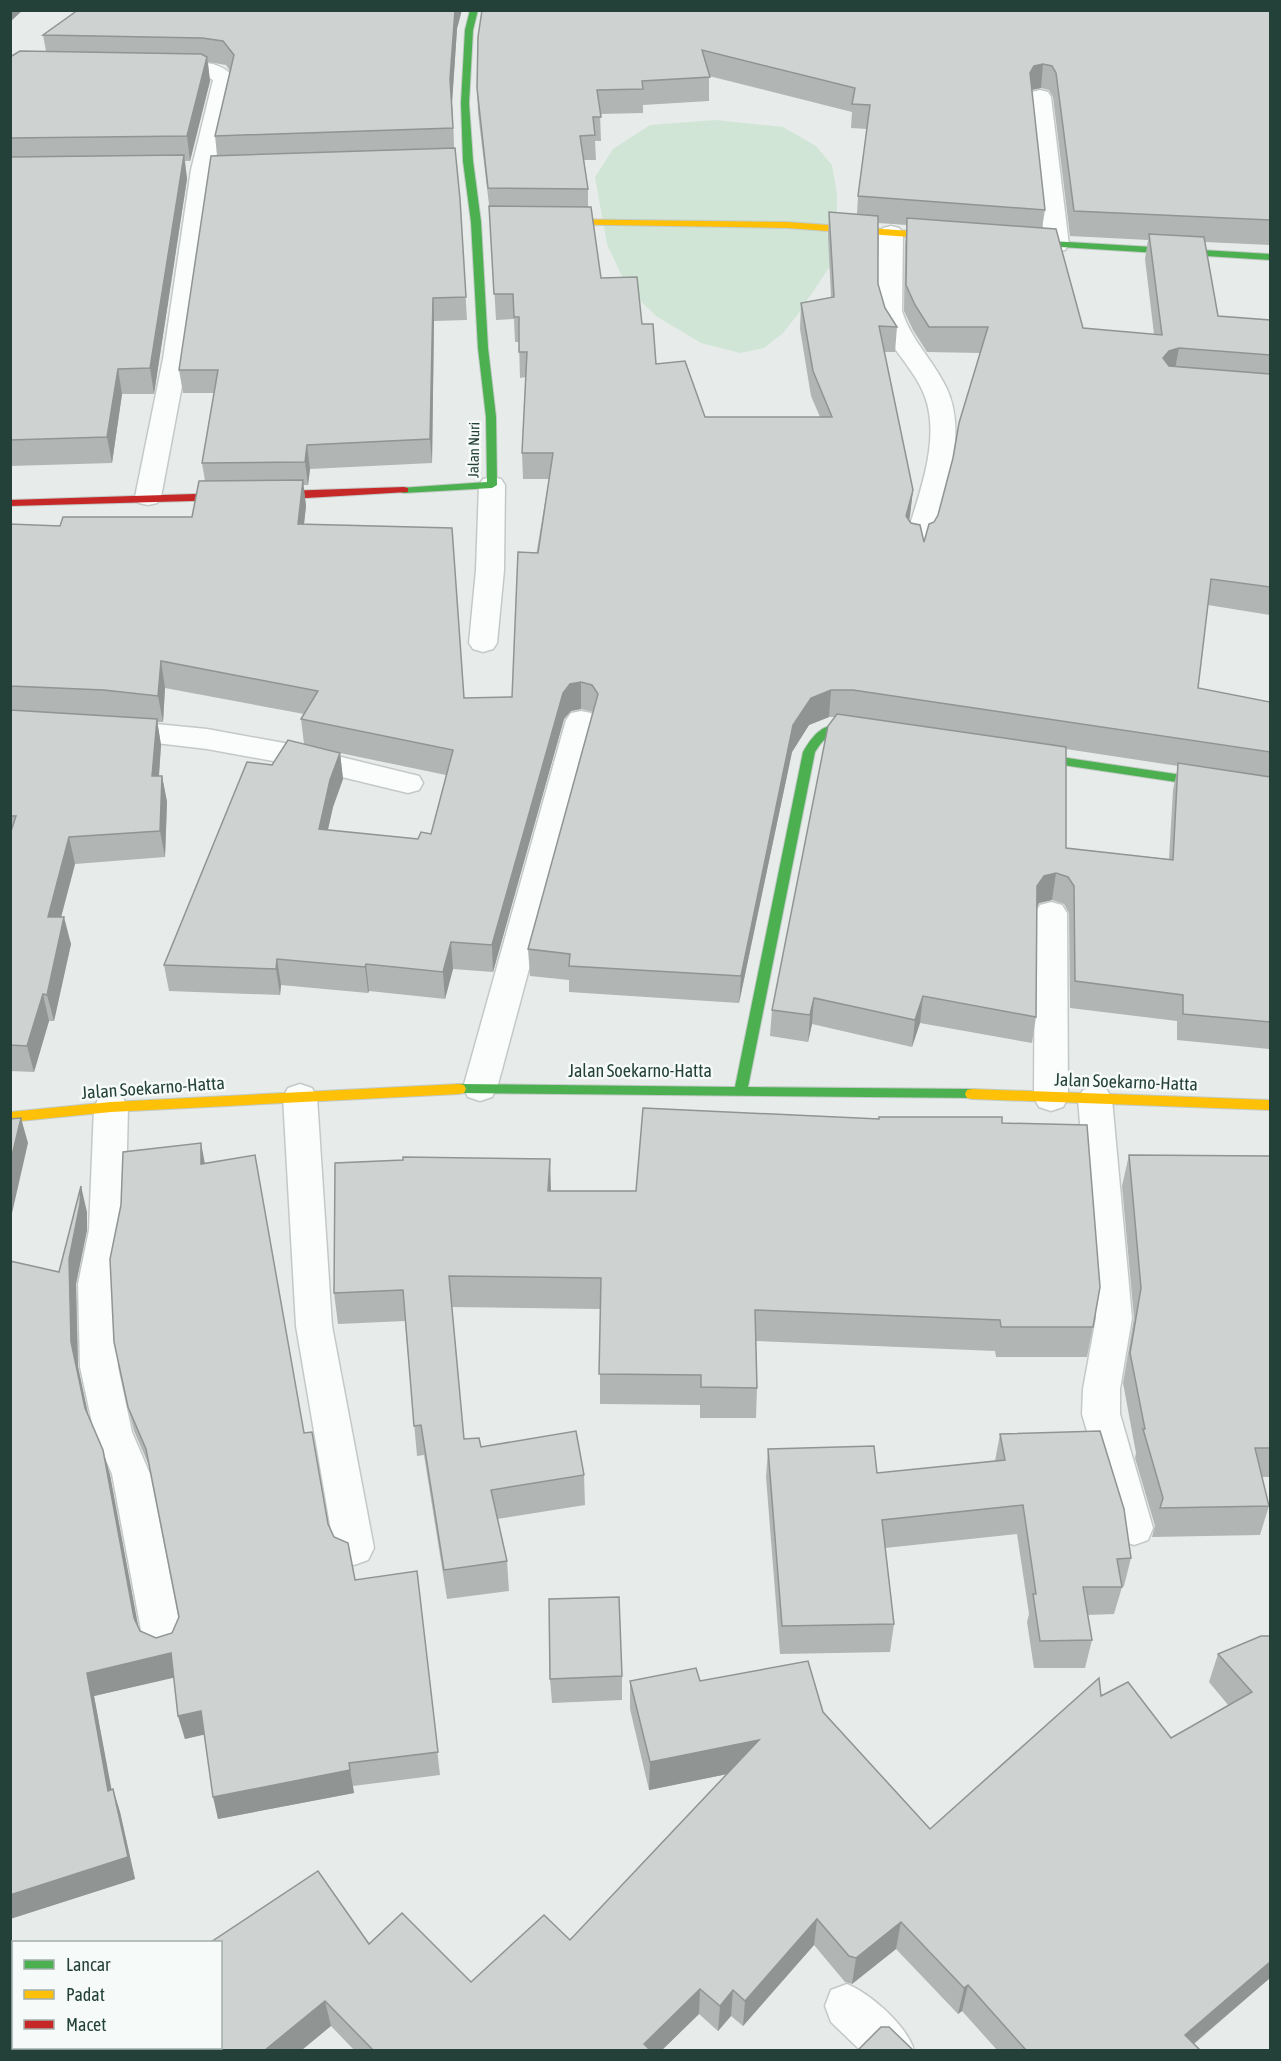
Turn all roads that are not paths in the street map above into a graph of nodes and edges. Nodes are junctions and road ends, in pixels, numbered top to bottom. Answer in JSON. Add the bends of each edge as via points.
{"nodes":[{"id":1,"x":474,"y":10,"type":"edge"},
{"id":2,"x":148,"y":69,"type":"edge"},
{"id":3,"x":1041,"y":97,"type":"dead end"},
{"id":4,"x":468,"y":161,"type":"junction"},
{"id":5,"x":445,"y":162,"type":"edge"},
{"id":6,"x":533,"y":222,"type":"edge"},
{"id":7,"x":891,"y":233,"type":"junction"},
{"id":8,"x":962,"y":238,"type":"edge"},
{"id":9,"x":998,"y":241,"type":"edge"},
{"id":10,"x":1057,"y":245,"type":"junction"},
{"id":11,"x":1270,"y":257,"type":"edge"},
{"id":12,"x":492,"y":485,"type":"junction"},
{"id":13,"x":148,"y":497,"type":"junction"},
{"id":14,"x":10,"y":503,"type":"edge"},
{"id":15,"x":919,"y":540,"type":"edge"},
{"id":16,"x":483,"y":643,"type":"dead end"},
{"id":17,"x":581,"y":720,"type":"dead end"},
{"id":18,"x":90,"y":727,"type":"edge"},
{"id":19,"x":886,"y":735,"type":"edge"},
{"id":20,"x":1004,"y":752,"type":"edge"},
{"id":21,"x":408,"y":783,"type":"dead end"},
{"id":22,"x":1270,"y":792,"type":"edge"},
{"id":23,"x":1051,"y":913,"type":"dead end"},
{"id":24,"x":480,"y":1088,"type":"junction"},
{"id":25,"x":741,"y":1089,"type":"junction"},
{"id":26,"x":300,"y":1096,"type":"junction"},
{"id":27,"x":1051,"y":1098,"type":"junction"},
{"id":28,"x":1095,"y":1098,"type":"junction"},
{"id":29,"x":1270,"y":1105,"type":"edge"},
{"id":30,"x":111,"y":1107,"type":"junction"},
{"id":31,"x":10,"y":1117,"type":"edge"},
{"id":32,"x":1134,"y":1528,"type":"dead end"},
{"id":33,"x":354,"y":1548,"type":"dead end"},
{"id":34,"x":163,"y":1641,"type":"edge"},
{"id":35,"x":848,"y":2006,"type":"dead end"},
{"id":36,"x":892,"y":2050,"type":"edge"}],
"edges":[{"from":1,"to":4,"type":"street","name":"Jalan Nuri","via":[[467,48]]},
{"from":2,"to":13,"type":"street","via":[[205,70],[224,79],[202,170],[176,359]]},
{"from":3,"to":10,"type":"street"},
{"from":4,"to":5,"type":"street"},
{"from":4,"to":12,"type":"street","name":"Jalan Nuri","via":[[482,222],[483,348],[491,417]]},
{"from":6,"to":7,"type":"street","via":[[717,223]]},
{"from":7,"to":8,"type":"street"},
{"from":7,"to":15,"type":"street","via":[[892,322],[898,337],[934,387],[942,424],[941,447]]},
{"from":9,"to":10,"type":"street"},
{"from":10,"to":11,"type":"street"},
{"from":12,"to":13,"type":"street","name":"Jalan Nuri","via":[[301,496]]},
{"from":12,"to":16,"type":"street"},
{"from":13,"to":14,"type":"street","name":"Jalan Nuri"},
{"from":17,"to":24,"type":"street"},
{"from":18,"to":21,"type":"street","via":[[218,741]]},
{"from":19,"to":25,"type":"street","via":[[834,727],[821,730],[814,739]]},
{"from":20,"to":22,"type":"street"},
{"from":23,"to":27,"type":"street"},
{"from":24,"to":25,"type":"street","name":"Jalan Soekarno-Hatta"},
{"from":24,"to":26,"type":"street","name":"Jalan Soekarno-Hatta"},
{"from":25,"to":27,"type":"street","name":"Jalan Soekarno-Hatta"},
{"from":26,"to":30,"type":"street","name":"Jalan Soekarno-Hatta"},
{"from":26,"to":33,"type":"street","via":[[314,1326]]},
{"from":27,"to":28,"type":"street","name":"Jalan Soekarno-Hatta"},
{"from":28,"to":29,"type":"street","name":"Jalan Soekarno-Hatta"},
{"from":28,"to":32,"type":"street","via":[[1114,1318],[1099,1396]]},
{"from":30,"to":31,"type":"street","name":"Jalan Soekarno-Hatta"},
{"from":30,"to":34,"type":"street","via":[[107,1230],[96,1284],[99,1367],[113,1432],[131,1474]]},
{"from":35,"to":36,"type":"street"}]}
